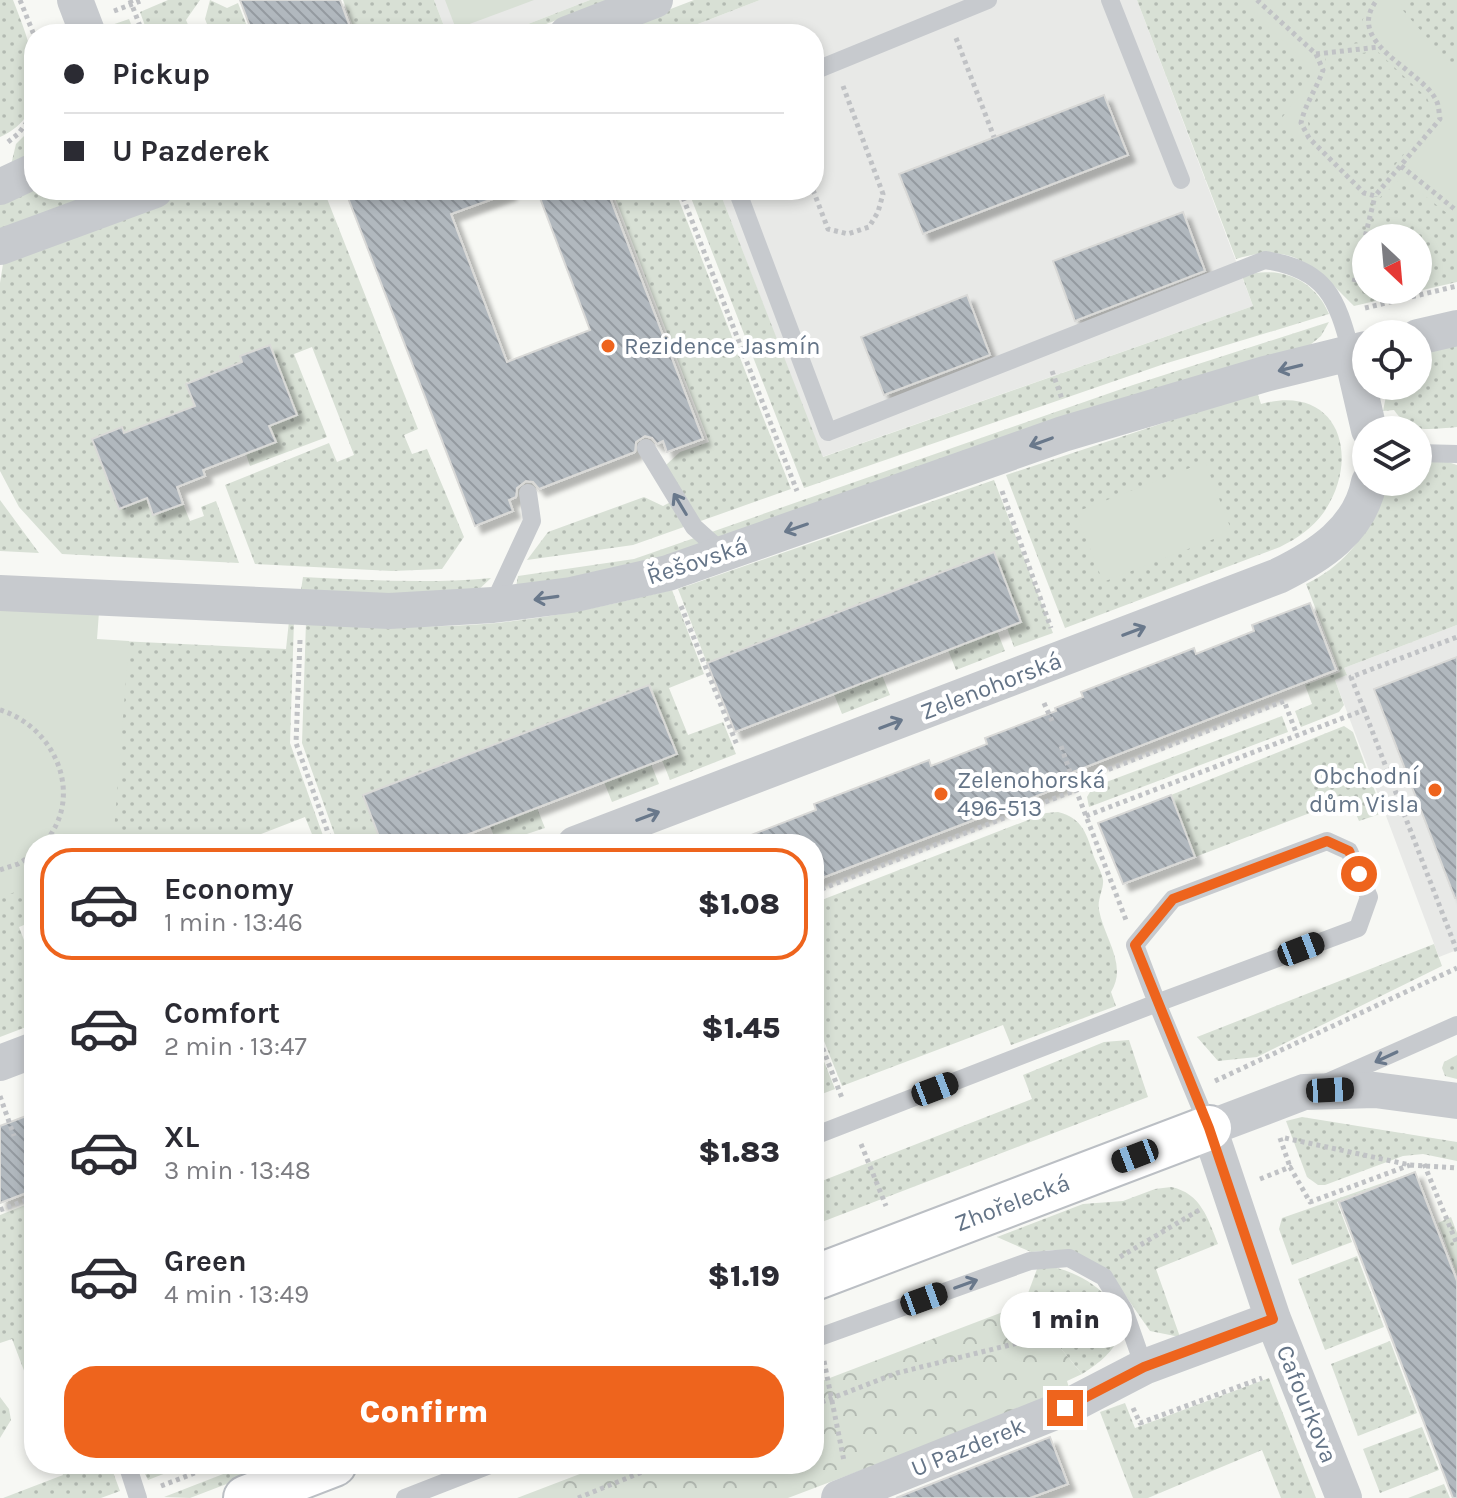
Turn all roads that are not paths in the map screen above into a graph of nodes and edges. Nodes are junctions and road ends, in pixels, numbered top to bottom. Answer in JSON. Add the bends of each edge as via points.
{"nodes":[{"id":1,"x":75,"y":0,"type":"edge"},
{"id":2,"x":655,"y":0,"type":"edge"},
{"id":3,"x":988,"y":0,"type":"edge"},
{"id":4,"x":1110,"y":0,"type":"edge"},
{"id":5,"x":99,"y":24,"type":"edge"},
{"id":6,"x":593,"y":24,"type":"edge"},
{"id":7,"x":824,"y":67,"type":"edge"},
{"id":8,"x":24,"y":176,"type":"edge"},
{"id":9,"x":1181,"y":180,"type":"dead end"},
{"id":10,"x":0,"y":187,"type":"edge"},
{"id":11,"x":128,"y":200,"type":"edge"},
{"id":12,"x":741,"y":200,"type":"edge"},
{"id":13,"x":0,"y":247,"type":"edge"},
{"id":14,"x":1457,"y":328,"type":"edge"},
{"id":15,"x":1432,"y":334,"type":"edge"},
{"id":16,"x":1352,"y":337,"type":"edge"},
{"id":17,"x":1352,"y":353,"type":"edge"},
{"id":18,"x":646,"y":448,"type":"dead end"},
{"id":19,"x":1432,"y":453,"type":"edge"},
{"id":20,"x":1457,"y":454,"type":"edge"},
{"id":21,"x":528,"y":493,"type":"dead end"},
{"id":22,"x":1363,"y":496,"type":"edge"},
{"id":23,"x":723,"y":553,"type":"junction"},
{"id":24,"x":0,"y":593,"type":"edge"},
{"id":25,"x":493,"y":605,"type":"junction"},
{"id":26,"x":601,"y":834,"type":"edge"},
{"id":27,"x":1157,"y":1003,"type":"junction"},
{"id":28,"x":1457,"y":1025,"type":"edge"},
{"id":29,"x":24,"y":1054,"type":"edge"},
{"id":30,"x":0,"y":1063,"type":"edge"},
{"id":31,"x":1304,"y":1092,"type":"junction"},
{"id":32,"x":1457,"y":1101,"type":"edge"},
{"id":33,"x":1202,"y":1109,"type":"junction"},
{"id":34,"x":824,"y":1132,"type":"edge"},
{"id":35,"x":824,"y":1274,"type":"edge"},
{"id":36,"x":1273,"y":1319,"type":"junction"},
{"id":37,"x":824,"y":1335,"type":"edge"},
{"id":38,"x":1135,"y":1367,"type":"junction"},
{"id":39,"x":130,"y":1474,"type":"edge"},
{"id":40,"x":308,"y":1474,"type":"edge"},
{"id":41,"x":466,"y":1474,"type":"edge"},
{"id":42,"x":844,"y":1496,"type":"edge"},
{"id":43,"x":138,"y":1497,"type":"edge"},
{"id":44,"x":246,"y":1498,"type":"edge"},
{"id":45,"x":405,"y":1498,"type":"edge"},
{"id":46,"x":1344,"y":1498,"type":"edge"}],
"edges":[{"from":1,"to":5,"type":"street"},
{"from":2,"to":6,"type":"street"},
{"from":3,"to":7,"type":"lane"},
{"from":4,"to":9,"type":"lane"},
{"from":8,"to":10,"type":"street"},
{"from":11,"to":13,"type":"street"},
{"from":12,"to":16,"type":"lane","via":[[828,432],[1265,260],[1292,264],[1327,289]]},
{"from":14,"to":15,"type":"street"},
{"from":17,"to":23,"type":"street","name":"Řešovská","one_way":true,"via":[[1092,425]]},
{"from":23,"to":18,"type":"lane","one_way":true,"via":[[694,527]]},
{"from":19,"to":20,"type":"lane"},
{"from":21,"to":25,"type":"lane","via":[[532,521]]},
{"from":26,"to":22,"type":"street","name":"Zelenohorská","one_way":true,"via":[[1278,576],[1319,555],[1340,537]]},
{"from":23,"to":25,"type":"street","name":"Řešovská","one_way":true,"via":[[668,573],[571,595]]},
{"from":24,"to":25,"type":"street","name":"Řešovská","via":[[389,611]]},
{"from":27,"to":27,"type":"lane","via":[[1358,928],[1369,897],[1349,851],[1327,841],[1173,899],[1135,945]]},
{"from":27,"to":33,"type":"lane"},
{"from":27,"to":34,"type":"lane"},
{"from":28,"to":31,"type":"lane","one_way":true},
{"from":29,"to":30,"type":"street"},
{"from":31,"to":32,"type":"street","via":[[1375,1090]]},
{"from":31,"to":33,"type":"street"},
{"from":33,"to":35,"type":"street","name":"Zhořelecká"},
{"from":33,"to":36,"type":"street","name":"Cafourkova"},
{"from":36,"to":38,"type":"street","name":"U Pazderek"},
{"from":36,"to":46,"type":"street","name":"Cafourkova"},
{"from":37,"to":38,"type":"lane","one_way":true,"via":[[1030,1261],[1069,1258],[1104,1277],[1124,1310]]},
{"from":38,"to":42,"type":"street","name":"U Pazderek","via":[[1065,1408]]},
{"from":39,"to":43,"type":"lane"},
{"from":40,"to":44,"type":"street"},
{"from":41,"to":45,"type":"lane"}]}
